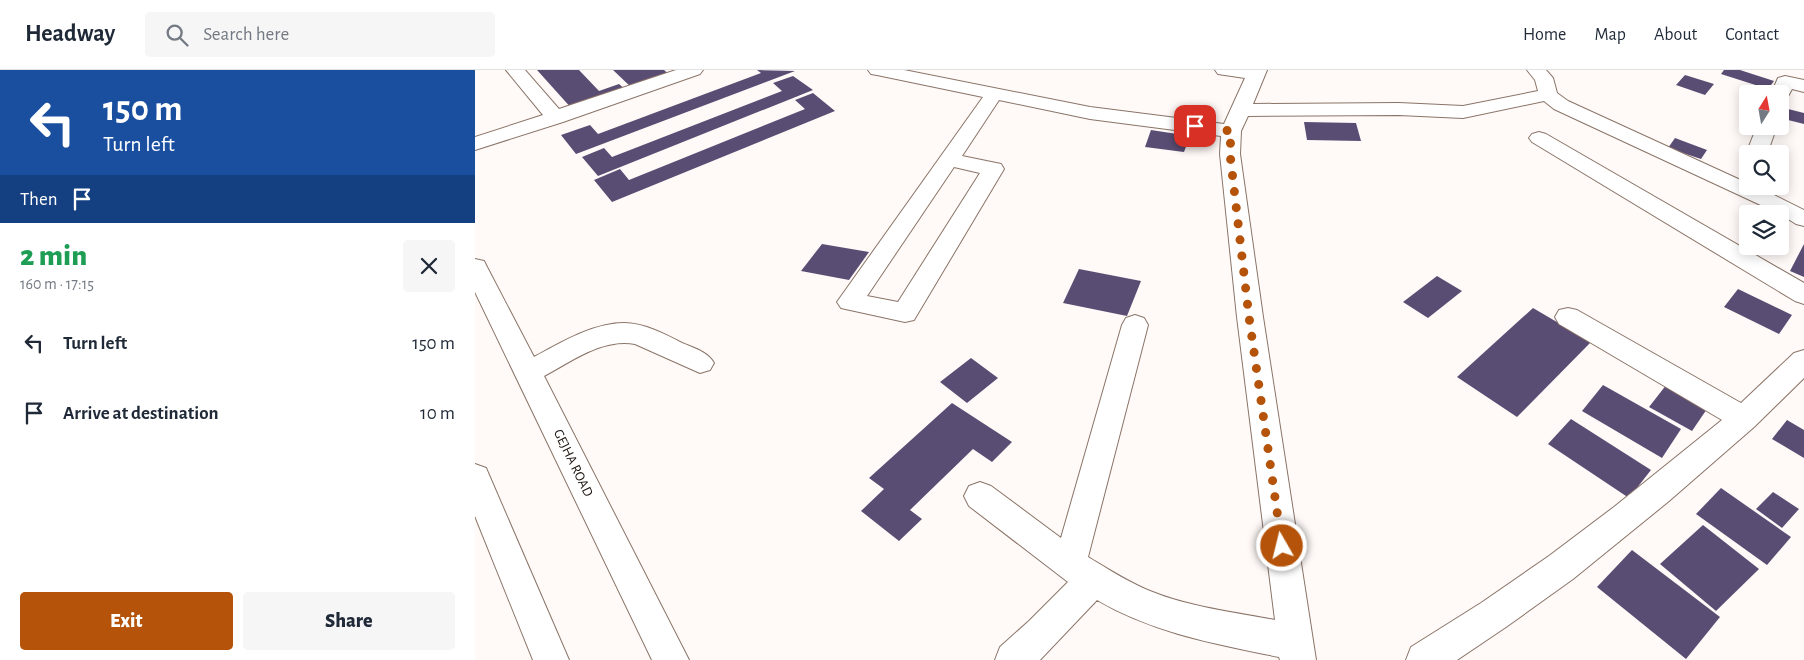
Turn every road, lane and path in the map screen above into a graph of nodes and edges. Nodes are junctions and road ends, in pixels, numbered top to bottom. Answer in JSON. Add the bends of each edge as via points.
{"nodes":[{"id":1,"x":515,"y":70,"type":"edge"},
{"id":2,"x":694,"y":70,"type":"edge"},
{"id":3,"x":877,"y":70,"type":"edge"},
{"id":4,"x":930,"y":70,"type":"edge"},
{"id":5,"x":1224,"y":70,"type":"edge"},
{"id":6,"x":1540,"y":71,"type":"edge"},
{"id":7,"x":1257,"y":72,"type":"edge"},
{"id":8,"x":962,"y":78,"type":"edge"},
{"id":9,"x":1784,"y":85,"type":"edge"},
{"id":10,"x":1804,"y":86,"type":"edge"},
{"id":11,"x":995,"y":93,"type":"junction"},
{"id":12,"x":1548,"y":95,"type":"junction"},
{"id":13,"x":556,"y":118,"type":"junction"},
{"id":14,"x":1235,"y":121,"type":"junction"},
{"id":15,"x":1539,"y":138,"type":"dead end"},
{"id":16,"x":475,"y":144,"type":"edge"},
{"id":17,"x":949,"y":160,"type":"junction"},
{"id":18,"x":1739,"y":179,"type":"edge"},
{"id":19,"x":1765,"y":195,"type":"edge"},
{"id":20,"x":1804,"y":220,"type":"edge"},
{"id":21,"x":475,"y":267,"type":"edge"},
{"id":22,"x":1804,"y":295,"type":"edge"},
{"id":23,"x":1568,"y":317,"type":"dead end"},
{"id":24,"x":1135,"y":325,"type":"dead end"},
{"id":25,"x":1804,"y":360,"type":"edge"},
{"id":26,"x":700,"y":363,"type":"dead end"},
{"id":27,"x":528,"y":372,"type":"junction"},
{"id":28,"x":1744,"y":419,"type":"junction"},
{"id":29,"x":475,"y":477,"type":"edge"},
{"id":30,"x":980,"y":496,"type":"dead end"},
{"id":31,"x":1081,"y":571,"type":"junction"},
{"id":32,"x":1297,"y":651,"type":"edge"},
{"id":33,"x":551,"y":660,"type":"edge"},
{"id":34,"x":671,"y":660,"type":"edge"},
{"id":35,"x":1013,"y":660,"type":"edge"},
{"id":36,"x":1425,"y":660,"type":"edge"}],
"edges":[{"from":1,"to":13,"type":"street"},
{"from":2,"to":13,"type":"street"},
{"from":3,"to":8,"type":"street"},
{"from":4,"to":8,"type":"street"},
{"from":5,"to":7,"type":"street"},
{"from":6,"to":12,"type":"street"},
{"from":7,"to":14,"type":"street"},
{"from":8,"to":11,"type":"street"},
{"from":9,"to":10,"type":"street","via":[[1785,82]]},
{"from":11,"to":14,"type":"street","via":[[1090,113]]},
{"from":11,"to":17,"type":"street"},
{"from":12,"to":14,"type":"street","via":[[1463,112],[1399,109]]},
{"from":12,"to":18,"type":"street","via":[[1561,105]]},
{"from":13,"to":16,"type":"street"},
{"from":14,"to":32,"type":"street","via":[[1230,154],[1249,317]]},
{"from":15,"to":22,"type":"street"},
{"from":17,"to":17,"type":"street","via":[[861,286],[850,302],[905,313],[993,169]]},
{"from":19,"to":20,"type":"street"},
{"from":21,"to":27,"type":"street","name":"GEJHA ROAD"},
{"from":23,"to":28,"type":"street"},
{"from":24,"to":31,"type":"street"},
{"from":25,"to":28,"type":"street","via":[[1775,393]]},
{"from":26,"to":27,"type":"street","via":[[635,334],[623,332],[591,341]]},
{"from":27,"to":34,"type":"street","name":"GEJHA ROAD"},
{"from":28,"to":36,"type":"street","via":[[1628,517],[1468,633]]},
{"from":29,"to":33,"type":"street"},
{"from":30,"to":31,"type":"street"},
{"from":31,"to":32,"type":"street","via":[[1136,602],[1172,616]]},
{"from":31,"to":35,"type":"street","via":[[1042,634]]}]}
